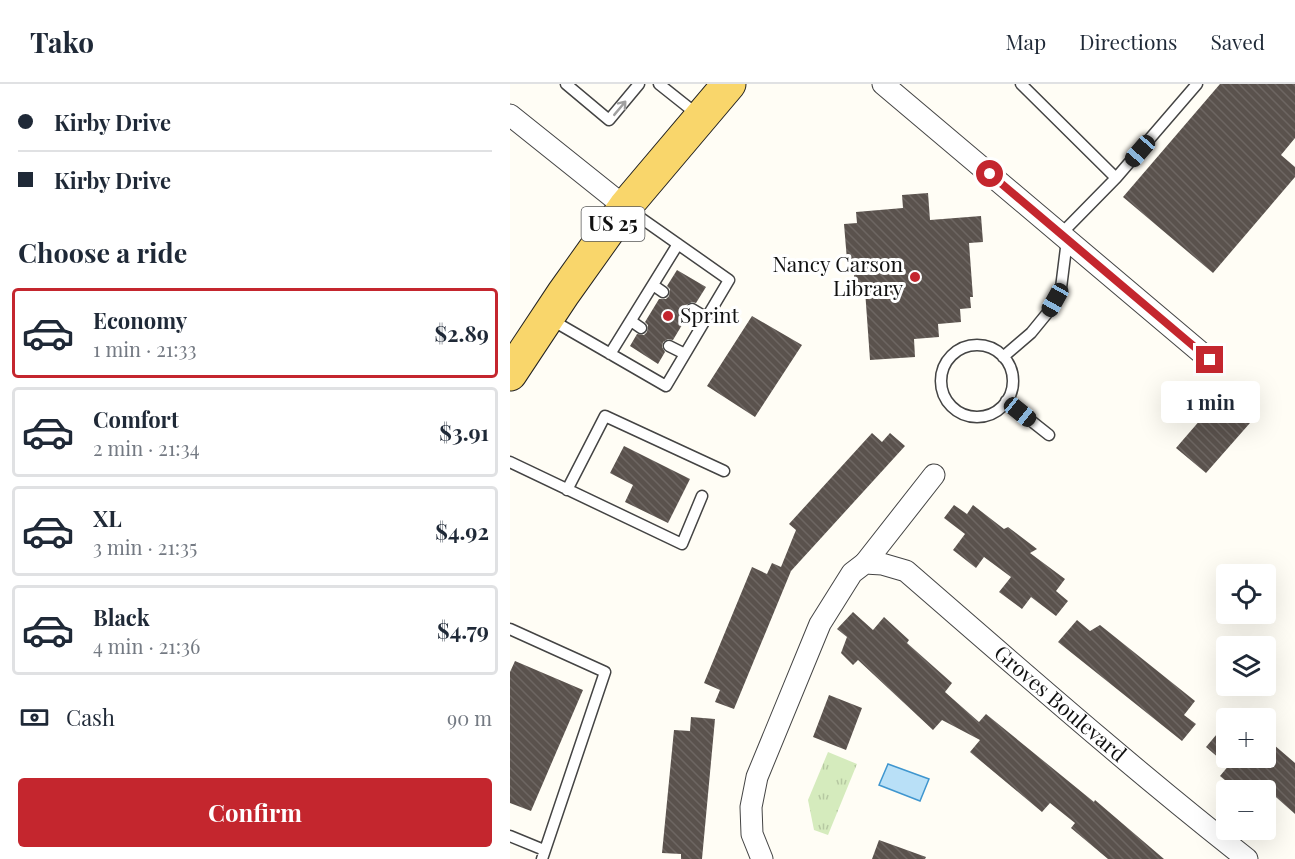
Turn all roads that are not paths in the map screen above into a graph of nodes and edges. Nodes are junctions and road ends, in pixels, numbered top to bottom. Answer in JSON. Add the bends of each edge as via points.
{"nodes":[{"id":1,"x":566,"y":84,"type":"edge"},
{"id":2,"x":639,"y":84,"type":"edge"},
{"id":3,"x":659,"y":84,"type":"edge"},
{"id":4,"x":729,"y":84,"type":"edge"},
{"id":5,"x":884,"y":84,"type":"edge"},
{"id":6,"x":1021,"y":84,"type":"edge"},
{"id":7,"x":1197,"y":84,"type":"edge"},
{"id":8,"x":510,"y":115,"type":"edge"},
{"id":9,"x":701,"y":117,"type":"junction"},
{"id":10,"x":1116,"y":178,"type":"junction"},
{"id":11,"x":625,"y":207,"type":"junction"},
{"id":12,"x":1064,"y":237,"type":"junction"},
{"id":13,"x":678,"y":244,"type":"junction"},
{"id":14,"x":653,"y":285,"type":"junction"},
{"id":15,"x":663,"y":292,"type":"dead end"},
{"id":16,"x":692,"y":309,"type":"dead end"},
{"id":17,"x":548,"y":318,"type":"junction"},
{"id":18,"x":706,"y":318,"type":"junction"},
{"id":19,"x":631,"y":321,"type":"junction"},
{"id":20,"x":641,"y":328,"type":"dead end"},
{"id":21,"x":669,"y":346,"type":"dead end"},
{"id":22,"x":610,"y":354,"type":"junction"},
{"id":23,"x":685,"y":354,"type":"junction"},
{"id":24,"x":1003,"y":357,"type":"junction"},
{"id":25,"x":1210,"y":360,"type":"dead end"},
{"id":26,"x":510,"y":374,"type":"edge"},
{"id":27,"x":1006,"y":401,"type":"junction"},
{"id":28,"x":1048,"y":435,"type":"dead end"},
{"id":29,"x":510,"y":462,"type":"edge"},
{"id":30,"x":724,"y":471,"type":"dead end"},
{"id":31,"x":934,"y":475,"type":"dead end"},
{"id":32,"x":567,"y":490,"type":"junction"},
{"id":33,"x":702,"y":496,"type":"dead end"},
{"id":34,"x":865,"y":562,"type":"junction"},
{"id":35,"x":510,"y":629,"type":"edge"},
{"id":36,"x":510,"y":836,"type":"edge"},
{"id":37,"x":543,"y":854,"type":"edge"},
{"id":38,"x":762,"y":859,"type":"edge"},
{"id":39,"x":1247,"y":859,"type":"edge"}],
"edges":[{"from":1,"to":2,"type":"lane","one_way":true,"via":[[609,120]]},
{"from":3,"to":9,"type":"lane"},
{"from":4,"to":9,"type":"main road","number":"US 25"},
{"from":5,"to":12,"type":"street"},
{"from":6,"to":10,"type":"lane"},
{"from":7,"to":10,"type":"lane"},
{"from":8,"to":11,"type":"street"},
{"from":9,"to":11,"type":"main road","number":"US 25"},
{"from":10,"to":12,"type":"lane"},
{"from":11,"to":13,"type":"lane"},
{"from":11,"to":17,"type":"main road","number":"US 25"},
{"from":12,"to":24,"type":"lane","via":[[1061,288],[1057,296],[1031,333]]},
{"from":12,"to":25,"type":"street"},
{"from":13,"to":14,"type":"lane"},
{"from":13,"to":18,"type":"lane","via":[[729,280]]},
{"from":14,"to":15,"type":"lane"},
{"from":14,"to":19,"type":"lane"},
{"from":16,"to":18,"type":"lane"},
{"from":17,"to":22,"type":"lane"},
{"from":17,"to":26,"type":"main road","number":"US 25"},
{"from":18,"to":23,"type":"lane"},
{"from":19,"to":20,"type":"lane"},
{"from":19,"to":22,"type":"lane"},
{"from":21,"to":23,"type":"lane"},
{"from":22,"to":23,"type":"lane","via":[[666,386]]},
{"from":24,"to":27,"type":"lane","via":[[1013,384]]},
{"from":24,"to":27,"type":"lane","via":[[990,347],[967,347],[947,360],[941,384],[951,406],[972,416],[994,412]]},
{"from":27,"to":28,"type":"lane"},
{"from":29,"to":32,"type":"lane"},
{"from":30,"to":32,"type":"lane","via":[[605,416]]},
{"from":31,"to":34,"type":"street"},
{"from":32,"to":33,"type":"lane","via":[[682,544]]},
{"from":34,"to":38,"type":"street","via":[[852,573],[820,624],[757,777],[751,807],[752,834]]},
{"from":34,"to":39,"type":"street","name":"Groves Boulevard","via":[[906,571]]},
{"from":35,"to":37,"type":"lane","via":[[605,672]]},
{"from":36,"to":37,"type":"lane"}]}
